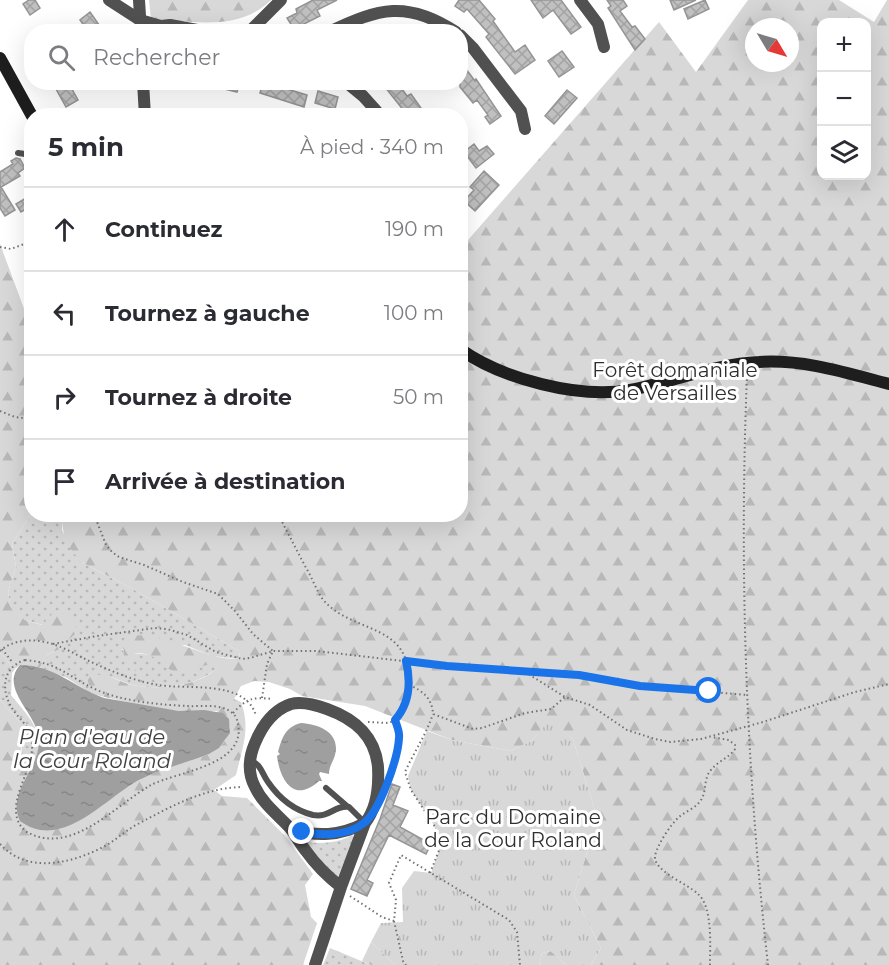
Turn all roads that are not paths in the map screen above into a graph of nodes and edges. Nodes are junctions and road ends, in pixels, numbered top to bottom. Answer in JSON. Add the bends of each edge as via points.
{"nodes":[{"id":1,"x":109,"y":0,"type":"edge"},
{"id":2,"x":140,"y":0,"type":"edge"},
{"id":3,"x":281,"y":0,"type":"edge"},
{"id":4,"x":580,"y":0,"type":"edge"},
{"id":5,"x":139,"y":24,"type":"edge"},
{"id":6,"x":141,"y":24,"type":"edge"},
{"id":7,"x":257,"y":24,"type":"edge"},
{"id":8,"x":345,"y":24,"type":"edge"},
{"id":9,"x":445,"y":24,"type":"edge"},
{"id":10,"x":468,"y":43,"type":"edge"},
{"id":11,"x":603,"y":47,"type":"dead end"},
{"id":12,"x":0,"y":57,"type":"edge"},
{"id":13,"x":143,"y":90,"type":"edge"},
{"id":14,"x":356,"y":90,"type":"edge"},
{"id":15,"x":28,"y":108,"type":"edge"},
{"id":16,"x":145,"y":108,"type":"edge"},
{"id":17,"x":374,"y":108,"type":"edge"},
{"id":18,"x":525,"y":129,"type":"dead end"},
{"id":19,"x":18,"y":153,"type":"dead end"},
{"id":20,"x":24,"y":154,"type":"edge"},
{"id":21,"x":468,"y":354,"type":"edge"},
{"id":22,"x":889,"y":384,"type":"edge"},
{"id":23,"x":250,"y":760,"type":"junction"},
{"id":24,"x":326,"y":788,"type":"dead end"},
{"id":25,"x":349,"y":807,"type":"junction"},
{"id":26,"x":368,"y":819,"type":"junction"},
{"id":27,"x":291,"y":829,"type":"junction"},
{"id":28,"x":341,"y":887,"type":"junction"},
{"id":29,"x":315,"y":965,"type":"edge"}],
"edges":[{"from":1,"to":5,"type":"street"},
{"from":2,"to":6,"type":"street"},
{"from":3,"to":7,"type":"street"},
{"from":4,"to":11,"type":"street","via":[[598,24]]},
{"from":8,"to":9,"type":"street","via":[[383,10],[427,14]]},
{"from":10,"to":18,"type":"street","via":[[515,102]]},
{"from":12,"to":15,"type":"main road"},
{"from":13,"to":16,"type":"street"},
{"from":14,"to":17,"type":"street"},
{"from":19,"to":20,"type":"lane"},
{"from":21,"to":22,"type":"main road","via":[[508,374],[594,393],[629,390],[723,367],[772,362],[806,365]]},
{"from":23,"to":25,"type":"lane","via":[[258,764],[280,797],[297,808],[326,816]]},
{"from":23,"to":26,"type":"street","via":[[266,723],[291,704],[318,706],[351,719],[375,749],[378,780],[375,804]]},
{"from":23,"to":27,"type":"street","via":[[254,787]]},
{"from":24,"to":25,"type":"lane"},
{"from":25,"to":26,"type":"lane"},
{"from":26,"to":27,"type":"street","via":[[338,834],[315,835]]},
{"from":26,"to":28,"type":"street"},
{"from":27,"to":28,"type":"street","via":[[318,866]]},
{"from":28,"to":29,"type":"street"}]}
